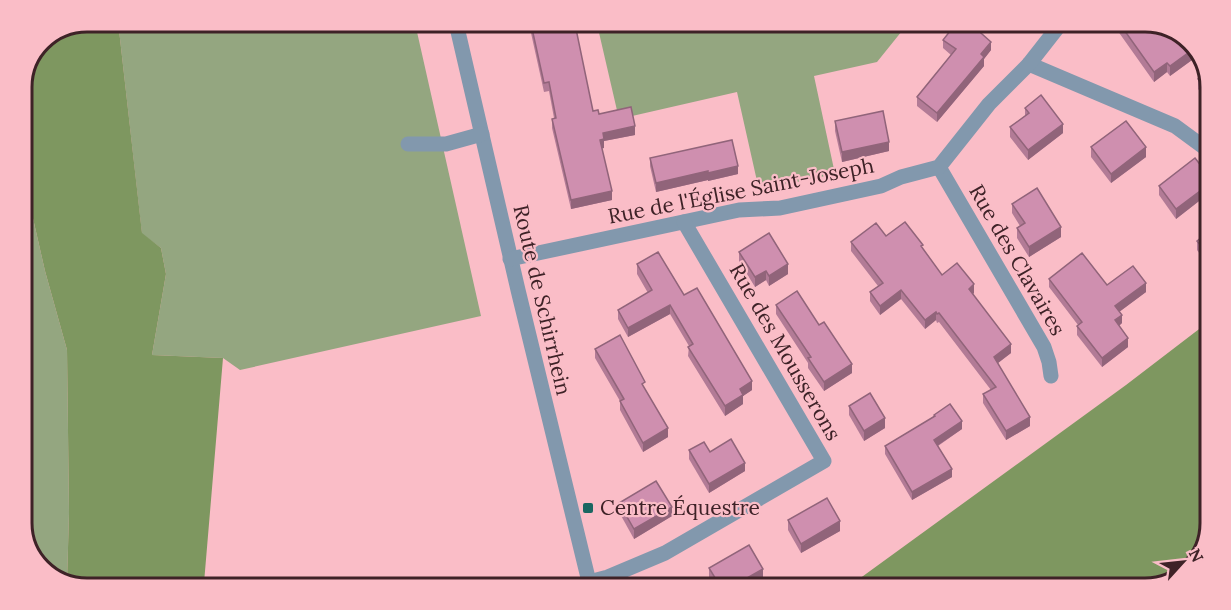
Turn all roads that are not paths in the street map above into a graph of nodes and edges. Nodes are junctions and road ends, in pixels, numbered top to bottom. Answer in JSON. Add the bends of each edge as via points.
{"nodes":[{"id":1,"x":458,"y":32,"type":"edge"},
{"id":2,"x":1054,"y":32,"type":"edge"},
{"id":3,"x":1029,"y":64,"type":"junction"},
{"id":4,"x":482,"y":135,"type":"junction"},
{"id":5,"x":408,"y":144,"type":"dead end"},
{"id":6,"x":1199,"y":144,"type":"edge"},
{"id":7,"x":939,"y":167,"type":"junction"},
{"id":8,"x":684,"y":222,"type":"junction"},
{"id":9,"x":510,"y":259,"type":"junction"},
{"id":10,"x":1051,"y":376,"type":"dead end"},
{"id":11,"x":588,"y":579,"type":"edge"},
{"id":12,"x":603,"y":579,"type":"edge"}],
"edges":[{"from":1,"to":4,"type":"street","name":"Route de Schirrhein"},
{"from":2,"to":3,"type":"street"},
{"from":3,"to":6,"type":"street","via":[[1175,126]]},
{"from":3,"to":7,"type":"street","via":[[989,104]]},
{"from":4,"to":5,"type":"street","via":[[446,144]]},
{"from":4,"to":9,"type":"street","name":"Route de Schirrhein"},
{"from":7,"to":8,"type":"street","name":"Rue de l'Église Saint-Joseph","via":[[881,186],[780,208],[739,210]]},
{"from":7,"to":10,"type":"street","name":"Rue des Clavaires","via":[[1044,347]]},
{"from":8,"to":9,"type":"street","name":"Rue de l'Église Saint-Joseph"},
{"from":8,"to":12,"type":"street","name":"Rue des Mousserons","via":[[824,461],[665,553]]},
{"from":9,"to":11,"type":"street","name":"Route de Schirrhein"}]}
